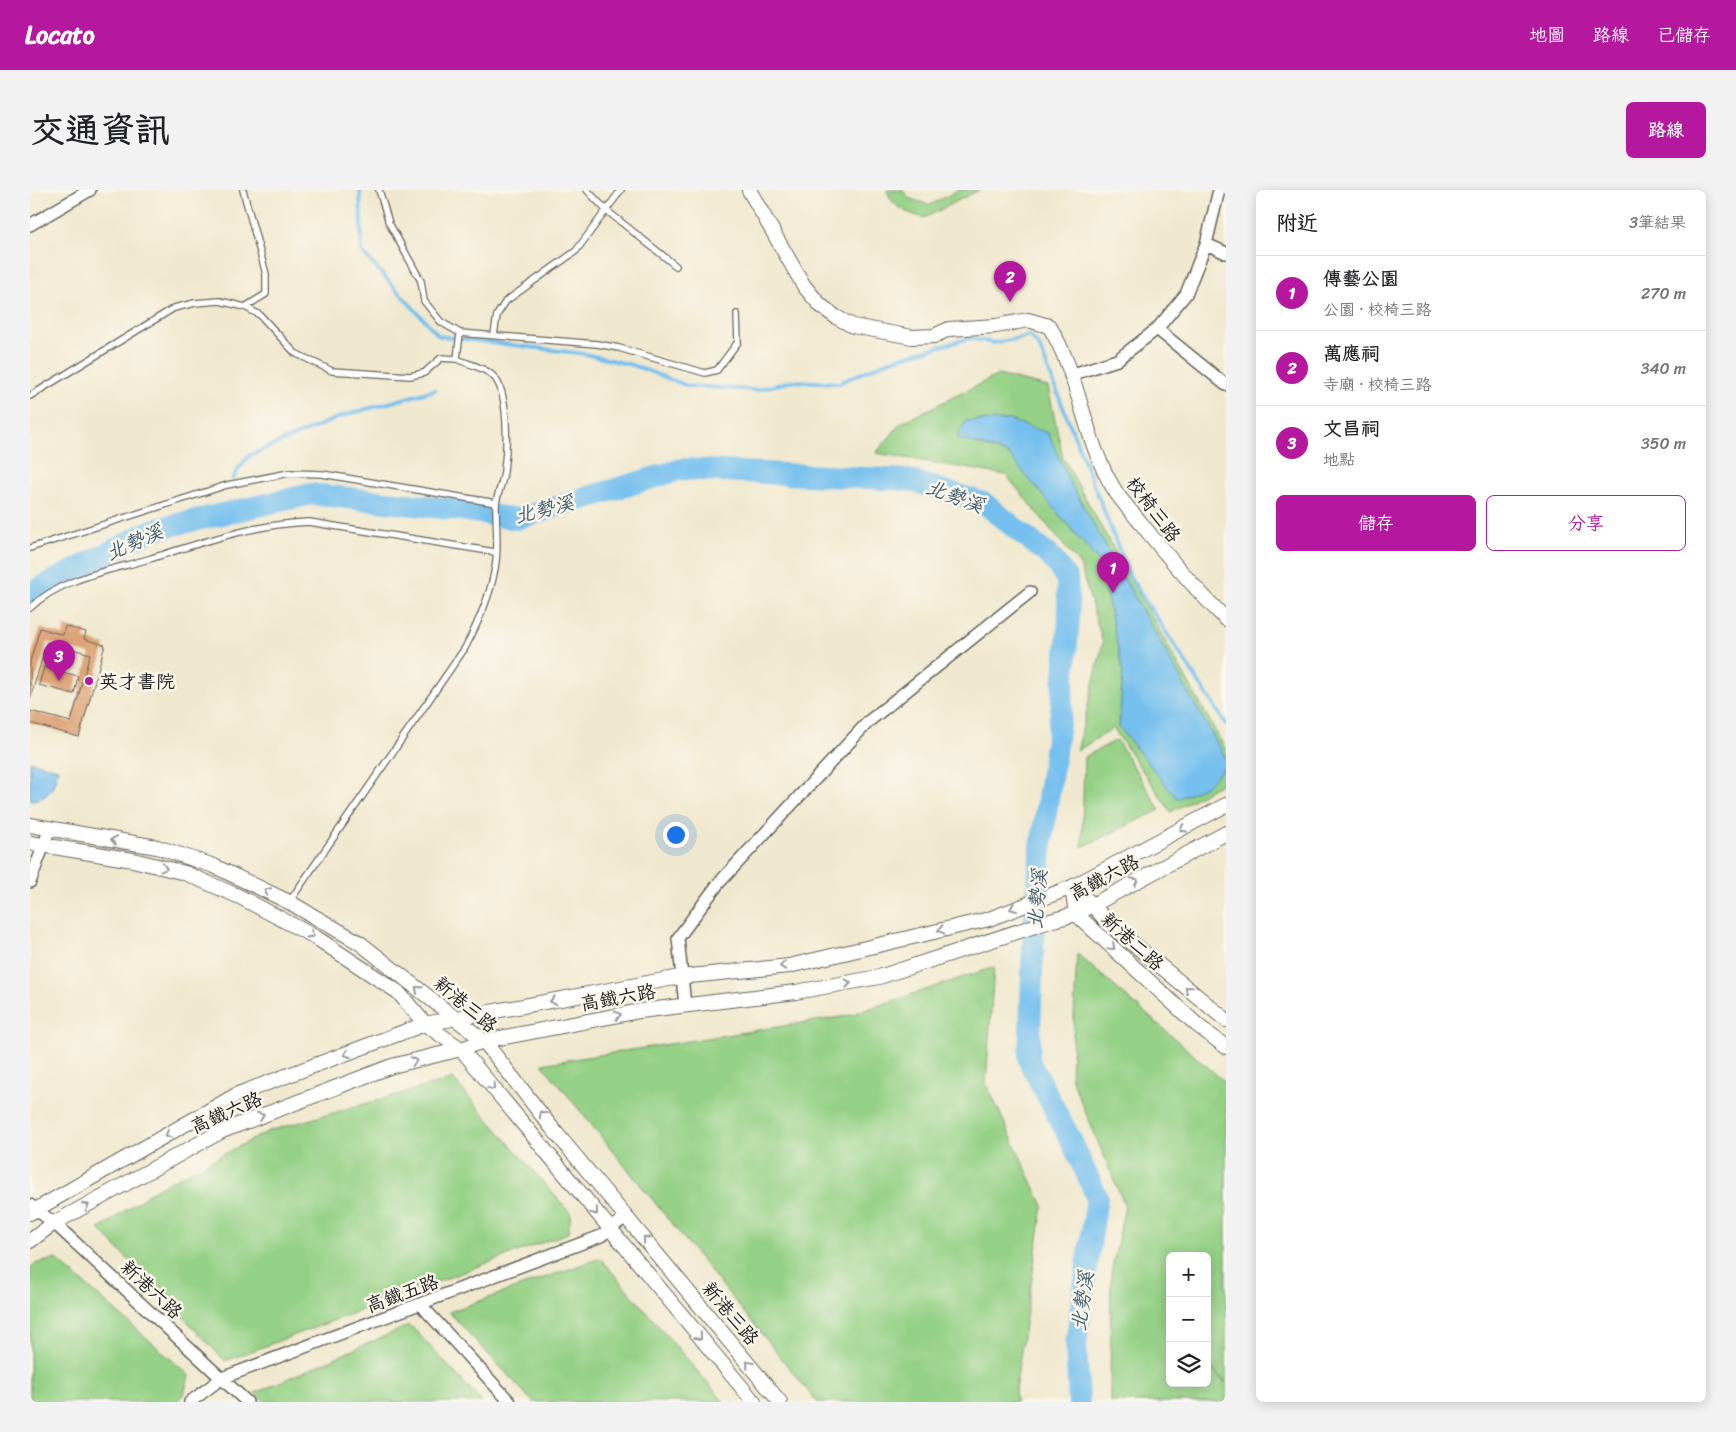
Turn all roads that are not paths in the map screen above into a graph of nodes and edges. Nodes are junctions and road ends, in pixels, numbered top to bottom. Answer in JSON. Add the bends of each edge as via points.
{"nodes":[{"id":1,"x":90,"y":190,"type":"edge"},
{"id":2,"x":243,"y":190,"type":"edge"},
{"id":3,"x":379,"y":190,"type":"edge"},
{"id":4,"x":587,"y":190,"type":"edge"},
{"id":5,"x":621,"y":190,"type":"edge"},
{"id":6,"x":749,"y":190,"type":"edge"},
{"id":7,"x":1220,"y":190,"type":"edge"},
{"id":8,"x":606,"y":210,"type":"junction"},
{"id":9,"x":30,"y":225,"type":"edge"},
{"id":10,"x":1206,"y":244,"type":"junction"},
{"id":11,"x":1226,"y":253,"type":"edge"},
{"id":12,"x":676,"y":266,"type":"dead end"},
{"id":13,"x":245,"y":307,"type":"junction"},
{"id":14,"x":737,"y":314,"type":"dead end"},
{"id":15,"x":1157,"y":329,"type":"junction"},
{"id":16,"x":460,"y":333,"type":"junction"},
{"id":17,"x":494,"y":335,"type":"junction"},
{"id":18,"x":457,"y":359,"type":"junction"},
{"id":19,"x":1070,"y":375,"type":"junction"},
{"id":20,"x":1226,"y":385,"type":"edge"},
{"id":21,"x":30,"y":396,"type":"edge"},
{"id":22,"x":496,"y":502,"type":"junction"},
{"id":23,"x":30,"y":548,"type":"edge"},
{"id":24,"x":496,"y":549,"type":"junction"},
{"id":25,"x":1030,"y":592,"type":"dead end"},
{"id":26,"x":30,"y":608,"type":"edge"},
{"id":27,"x":1226,"y":619,"type":"edge"},
{"id":28,"x":1226,"y":805,"type":"edge"},
{"id":29,"x":30,"y":825,"type":"edge"},
{"id":30,"x":50,"y":828,"type":"junction"},
{"id":31,"x":1226,"y":833,"type":"edge"},
{"id":32,"x":30,"y":843,"type":"edge"},
{"id":33,"x":44,"y":845,"type":"junction"},
{"id":34,"x":30,"y":882,"type":"edge"},
{"id":35,"x":1072,"y":887,"type":"junction"},
{"id":36,"x":289,"y":902,"type":"junction"},
{"id":37,"x":1092,"y":904,"type":"junction"},
{"id":38,"x":1076,"y":914,"type":"junction"},
{"id":39,"x":680,"y":977,"type":"junction"},
{"id":40,"x":685,"y":1005,"type":"junction"},
{"id":41,"x":456,"y":1019,"type":"junction"},
{"id":42,"x":1226,"y":1020,"type":"edge"},
{"id":43,"x":426,"y":1024,"type":"junction"},
{"id":44,"x":484,"y":1041,"type":"junction"},
{"id":45,"x":1226,"y":1047,"type":"edge"},
{"id":46,"x":460,"y":1049,"type":"junction"},
{"id":47,"x":32,"y":1209,"type":"edge"},
{"id":48,"x":627,"y":1216,"type":"junction"},
{"id":49,"x":54,"y":1223,"type":"junction"},
{"id":50,"x":609,"y":1230,"type":"junction"},
{"id":51,"x":30,"y":1241,"type":"edge"},
{"id":52,"x":421,"y":1305,"type":"junction"},
{"id":53,"x":222,"y":1378,"type":"junction"},
{"id":54,"x":190,"y":1402,"type":"edge"},
{"id":55,"x":247,"y":1402,"type":"edge"},
{"id":56,"x":510,"y":1402,"type":"edge"},
{"id":57,"x":754,"y":1402,"type":"edge"},
{"id":58,"x":780,"y":1402,"type":"edge"}],
"edges":[{"from":1,"to":9,"type":"street"},
{"from":2,"to":13,"type":"lane","via":[[266,274],[266,294]]},
{"from":3,"to":16,"type":"lane","via":[[389,223],[420,281],[424,301],[441,322]]},
{"from":4,"to":8,"type":"lane"},
{"from":5,"to":8,"type":"lane"},
{"from":6,"to":19,"type":"street","name":"校椅三路","via":[[804,286],[820,305],[836,317],[854,326],[912,337],[934,336],[950,328],[1037,321],[1049,326],[1060,344]]},
{"from":7,"to":10,"type":"street"},
{"from":8,"to":12,"type":"lane"},
{"from":8,"to":17,"type":"lane","via":[[576,251],[506,301],[497,315]]},
{"from":10,"to":11,"type":"street"},
{"from":10,"to":15,"type":"street","via":[[1186,294]]},
{"from":13,"to":18,"type":"lane","via":[[260,315],[294,353],[332,371],[410,376],[424,373],[441,358]]},
{"from":13,"to":21,"type":"lane","via":[[220,301],[174,308]]},
{"from":14,"to":17,"type":"lane","via":[[738,342],[718,370],[704,373],[597,344]]},
{"from":15,"to":19,"type":"street","via":[[1117,360]]},
{"from":15,"to":20,"type":"street"},
{"from":16,"to":17,"type":"lane"},
{"from":16,"to":18,"type":"lane"},
{"from":18,"to":22,"type":"lane","via":[[493,375],[500,388],[506,416],[505,463]]},
{"from":19,"to":27,"type":"street","name":"校椅三路","via":[[1114,489],[1166,555]]},
{"from":22,"to":23,"type":"lane","via":[[322,474],[289,473],[227,485]]},
{"from":22,"to":24,"type":"lane"},
{"from":24,"to":26,"type":"lane","via":[[309,522],[280,523],[230,534],[73,581],[43,595]]},
{"from":24,"to":36,"type":"lane","via":[[488,595],[465,648]]},
{"from":25,"to":39,"type":"street","via":[[869,721],[718,884],[678,938]]},
{"from":28,"to":35,"type":"street","name":"高鐵六路","one_way":true},
{"from":29,"to":30,"type":"street","name":"新港三路"},
{"from":30,"to":33,"type":"street"},
{"from":36,"to":30,"type":"street","name":"新港三路","one_way":true,"via":[[214,866],[157,847]]},
{"from":37,"to":31,"type":"street","name":"高鐵六路","one_way":true},
{"from":32,"to":33,"type":"street","name":"新港三路"},
{"from":33,"to":34,"type":"street"},
{"from":33,"to":43,"type":"street","name":"新港三路","one_way":true,"via":[[185,873],[240,897],[315,937],[398,992]]},
{"from":35,"to":37,"type":"street","name":"新港二路"},
{"from":35,"to":38,"type":"street","name":"新港二路"},
{"from":35,"to":39,"type":"street","name":"高鐵六路","one_way":true,"via":[[989,918],[789,966]]},
{"from":41,"to":36,"type":"street","name":"新港三路","one_way":true,"via":[[360,943]]},
{"from":37,"to":38,"type":"street","name":"高鐵六路"},
{"from":42,"to":37,"type":"street","name":"新港二路","one_way":true,"via":[[1108,923]]},
{"from":40,"to":38,"type":"street","name":"高鐵六路","one_way":true,"via":[[796,992],[879,977]]},
{"from":38,"to":45,"type":"street","name":"新港二路","one_way":true,"via":[[1197,1025]]},
{"from":39,"to":40,"type":"street"},
{"from":39,"to":41,"type":"street","name":"高鐵六路","one_way":true},
{"from":44,"to":40,"type":"street","name":"高鐵六路","one_way":true},
{"from":41,"to":43,"type":"street","name":"高鐵六路"},
{"from":41,"to":44,"type":"street","name":"新港三路"},
{"from":43,"to":46,"type":"street","name":"新港三路"},
{"from":43,"to":47,"type":"street","name":"高鐵六路","one_way":true,"via":[[238,1094]]},
{"from":44,"to":46,"type":"street","name":"高鐵六路"},
{"from":48,"to":44,"type":"street","name":"新港三路","one_way":true},
{"from":49,"to":46,"type":"street","name":"高鐵六路","one_way":true,"via":[[222,1131],[392,1066]]},
{"from":46,"to":50,"type":"street","name":"新港三路","one_way":true},
{"from":47,"to":49,"type":"street","name":"新港六路"},
{"from":48,"to":50,"type":"street","name":"高鐵五路"},
{"from":58,"to":48,"type":"street","name":"新港三路","one_way":true},
{"from":49,"to":51,"type":"street","name":"高鐵六路"},
{"from":49,"to":53,"type":"street","name":"新港六路"},
{"from":50,"to":52,"type":"street","name":"高鐵五路","via":[[601,1236]]},
{"from":50,"to":57,"type":"street","name":"新港三路","one_way":true},
{"from":52,"to":53,"type":"street","name":"高鐵五路"},
{"from":52,"to":56,"type":"street"},
{"from":53,"to":54,"type":"street","name":"高鐵五路"},
{"from":53,"to":55,"type":"street","name":"新港六路"}]}
